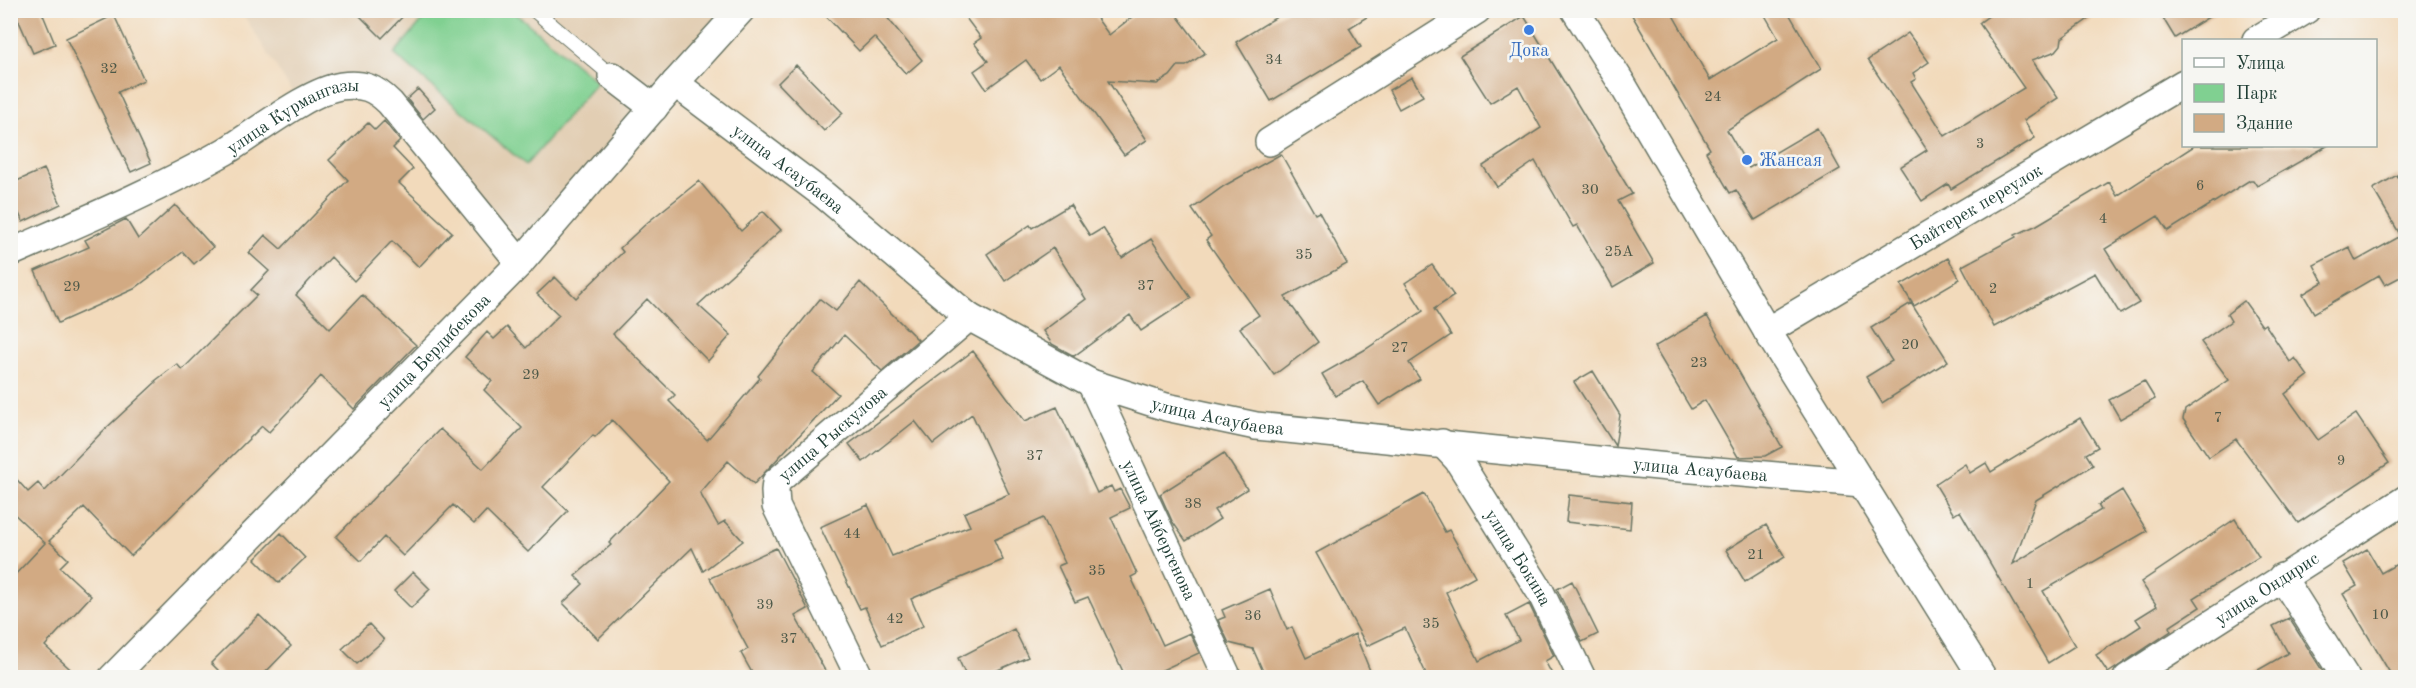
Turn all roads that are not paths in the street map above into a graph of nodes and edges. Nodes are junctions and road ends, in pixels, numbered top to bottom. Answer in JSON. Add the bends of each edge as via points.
{"nodes":[{"id":1,"x":534,"y":10,"type":"edge"},
{"id":2,"x":741,"y":10,"type":"edge"},
{"id":3,"x":1477,"y":10,"type":"edge"},
{"id":4,"x":1575,"y":10,"type":"edge"},
{"id":5,"x":2306,"y":10,"type":"edge"},
{"id":6,"x":2258,"y":39,"type":"edge"},
{"id":7,"x":612,"y":76,"type":"joint"},
{"id":8,"x":675,"y":83,"type":"junction"},
{"id":9,"x":2182,"y":84,"type":"edge"},
{"id":10,"x":654,"y":108,"type":"junction"},
{"id":11,"x":1269,"y":142,"type":"dead end"},
{"id":12,"x":10,"y":253,"type":"edge"},
{"id":13,"x":520,"y":263,"type":"junction"},
{"id":14,"x":969,"y":317,"type":"junction"},
{"id":15,"x":1767,"y":331,"type":"junction"},
{"id":16,"x":1092,"y":382,"type":"junction"},
{"id":17,"x":1442,"y":443,"type":"junction"},
{"id":18,"x":1862,"y":483,"type":"junction"},
{"id":19,"x":2406,"y":499,"type":"edge"},
{"id":20,"x":2282,"y":577,"type":"junction"},
{"id":21,"x":112,"y":678,"type":"edge"},
{"id":22,"x":860,"y":678,"type":"edge"},
{"id":23,"x":1228,"y":678,"type":"edge"},
{"id":24,"x":1582,"y":678,"type":"edge"},
{"id":25,"x":1983,"y":678,"type":"edge"},
{"id":26,"x":2127,"y":678,"type":"edge"},
{"id":27,"x":2346,"y":678,"type":"edge"}],
"edges":[{"from":1,"to":7,"type":"lane"},
{"from":2,"to":8,"type":"street","name":"улица Бердибекова"},
{"from":3,"to":11,"type":"street"},
{"from":4,"to":15,"type":"street"},
{"from":5,"to":6,"type":"street"},
{"from":7,"to":10,"type":"street"},
{"from":8,"to":10,"type":"street","name":"улица Бердибекова"},
{"from":8,"to":14,"type":"street","name":"улица Асаубаева","via":[[824,195]]},
{"from":9,"to":15,"type":"street","name":"Байтерек переулок"},
{"from":10,"to":13,"type":"street","name":"улица Бердибекова"},
{"from":12,"to":13,"type":"street","name":"улица Курмангазы","via":[[169,181],[226,151],[317,94],[353,85],[377,90],[390,103]]},
{"from":13,"to":21,"type":"street","name":"улица Бердибекова"},
{"from":14,"to":16,"type":"street","name":"улица Асаубаева"},
{"from":14,"to":22,"type":"street","name":"улица Рыскулова","via":[[776,483],[776,506]]},
{"from":15,"to":18,"type":"street"},
{"from":16,"to":17,"type":"street","name":"улица Асаубаева","via":[[1166,407],[1256,426]]},
{"from":16,"to":23,"type":"street","name":"улица Айбергенова"},
{"from":17,"to":18,"type":"street","name":"улица Асаубаева"},
{"from":17,"to":24,"type":"street","name":"улица Бокина","via":[[1458,460],[1541,593]]},
{"from":18,"to":25,"type":"street"},
{"from":19,"to":20,"type":"street","name":"улица Ондирис"},
{"from":20,"to":26,"type":"street","name":"улица Ондирис"},
{"from":20,"to":27,"type":"street"}]}
